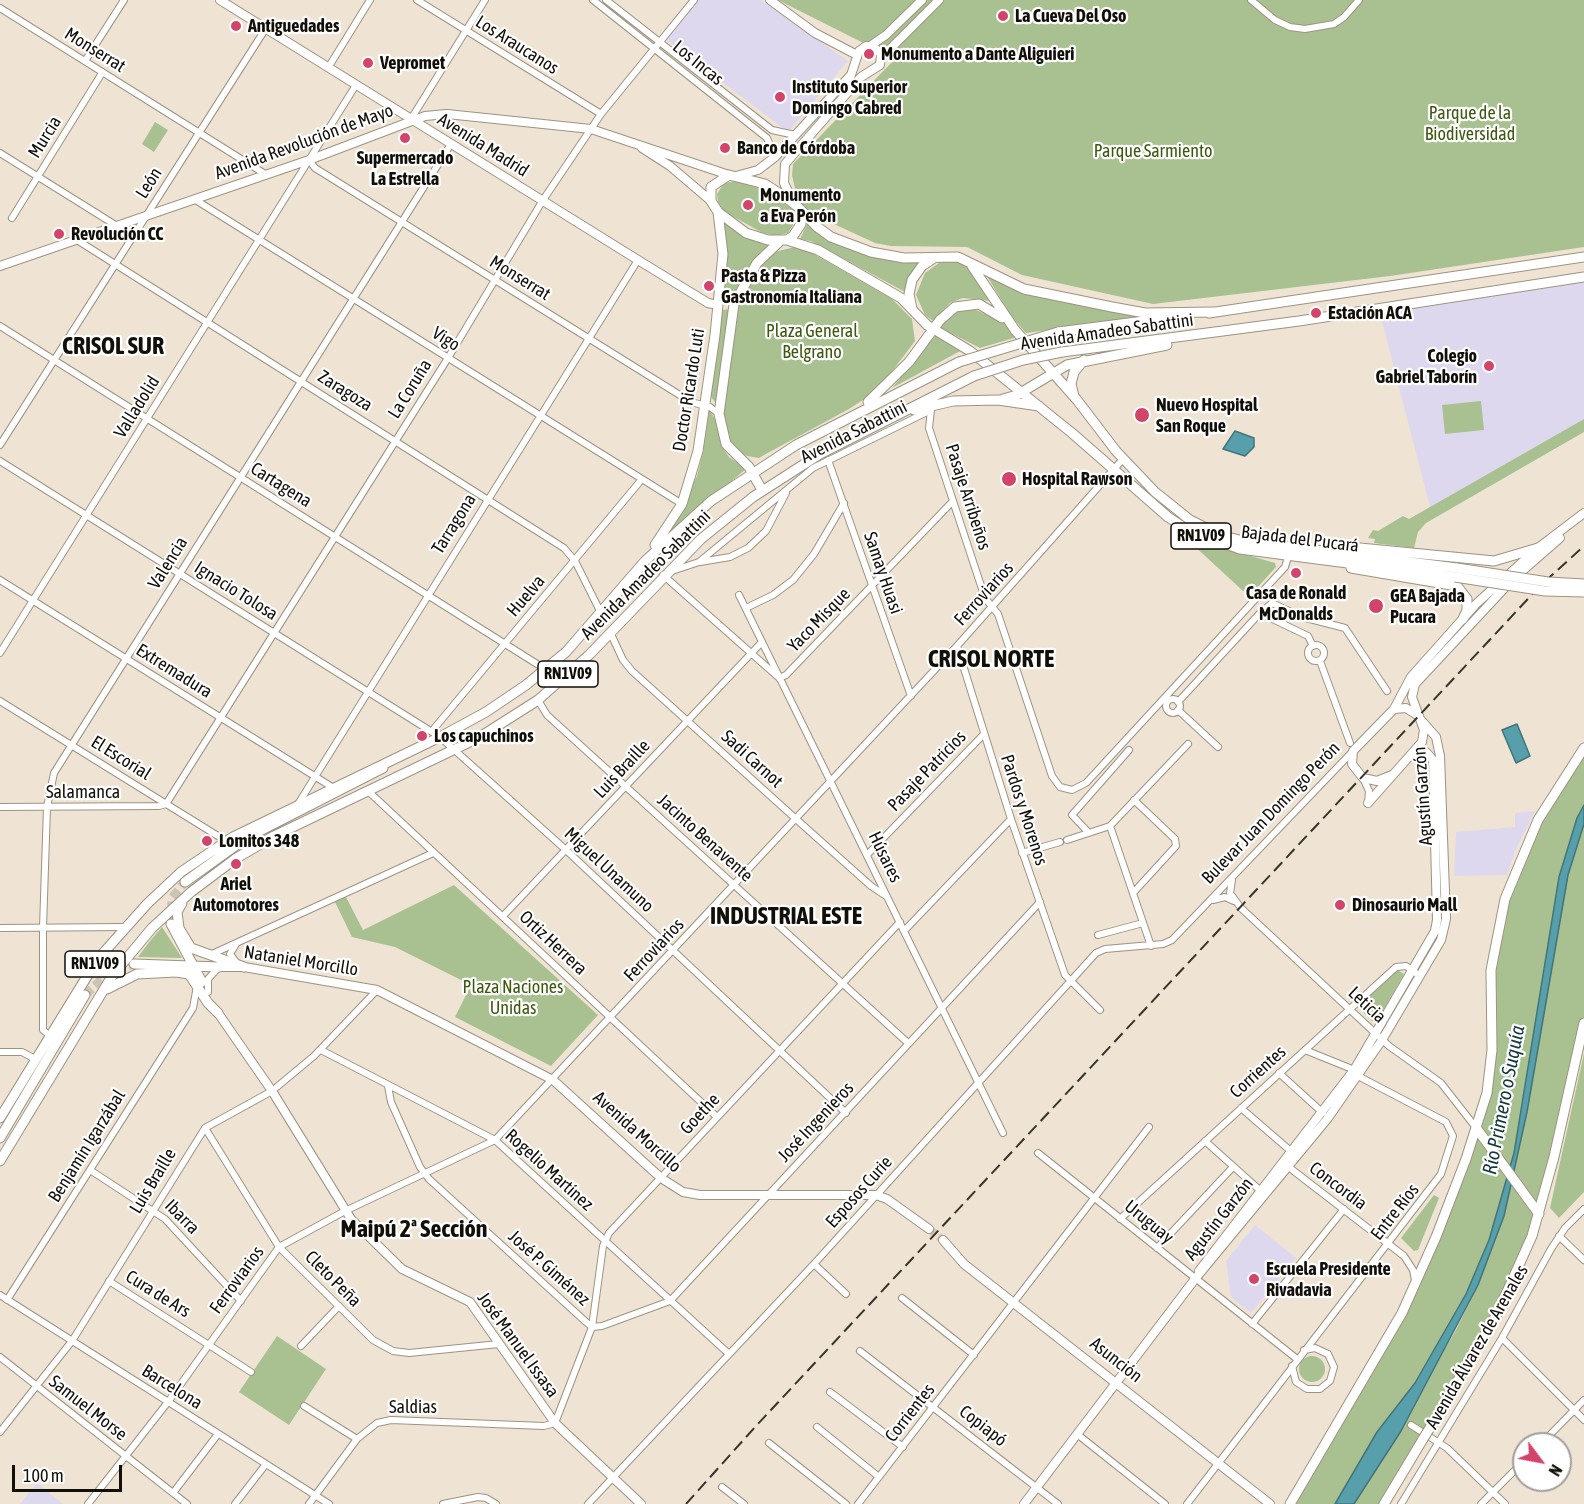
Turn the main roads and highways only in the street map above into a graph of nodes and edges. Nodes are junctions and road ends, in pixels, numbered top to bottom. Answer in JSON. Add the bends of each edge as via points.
{"nodes":[{"id":1,"x":220,"y":0,"type":"edge"},
{"id":2,"x":770,"y":0,"type":"edge"},
{"id":3,"x":922,"y":0,"type":"edge"},
{"id":4,"x":939,"y":0,"type":"edge"},
{"id":5,"x":870,"y":46,"type":"junction"},
{"id":6,"x":882,"y":57,"type":"junction"},
{"id":7,"x":857,"y":58,"type":"junction"},
{"id":8,"x":871,"y":71,"type":"junction"},
{"id":9,"x":411,"y":119,"type":"junction"},
{"id":10,"x":629,"y":140,"type":"junction"},
{"id":11,"x":732,"y":175,"type":"junction"},
{"id":12,"x":711,"y":201,"type":"junction"},
{"id":13,"x":798,"y":207,"type":"junction"},
{"id":14,"x":718,"y":212,"type":"junction"},
{"id":15,"x":783,"y":240,"type":"junction"},
{"id":16,"x":936,"y":257,"type":"junction"},
{"id":17,"x":1584,"y":257,"type":"edge"},
{"id":18,"x":968,"y":261,"type":"junction"},
{"id":19,"x":2,"y":264,"type":"edge"},
{"id":20,"x":1584,"y":277,"type":"edge"},
{"id":21,"x":734,"y":304,"type":"junction"},
{"id":22,"x":718,"y":305,"type":"junction"},
{"id":23,"x":912,"y":309,"type":"junction"},
{"id":24,"x":1214,"y":312,"type":"junction"},
{"id":25,"x":933,"y":330,"type":"junction"},
{"id":26,"x":1015,"y":330,"type":"junction"},
{"id":27,"x":1210,"y":334,"type":"junction"},
{"id":28,"x":1085,"y":360,"type":"junction"},
{"id":29,"x":1052,"y":373,"type":"junction"},
{"id":30,"x":1022,"y":392,"type":"junction"},
{"id":31,"x":1075,"y":398,"type":"junction"},
{"id":32,"x":998,"y":400,"type":"junction"},
{"id":33,"x":1039,"y":406,"type":"junction"},
{"id":34,"x":847,"y":417,"type":"junction"},
{"id":35,"x":824,"y":457,"type":"junction"},
{"id":36,"x":752,"y":472,"type":"junction"},
{"id":37,"x":762,"y":490,"type":"junction"},
{"id":38,"x":1584,"y":513,"type":"edge"},
{"id":39,"x":1584,"y":520,"type":"edge"},
{"id":40,"x":1295,"y":547,"type":"junction"},
{"id":41,"x":1538,"y":548,"type":"junction"},
{"id":42,"x":1308,"y":560,"type":"junction"},
{"id":43,"x":1503,"y":560,"type":"junction"},
{"id":44,"x":645,"y":561,"type":"junction"},
{"id":45,"x":1456,"y":572,"type":"junction"},
{"id":46,"x":1513,"y":575,"type":"junction"},
{"id":47,"x":1584,"y":584,"type":"edge"},
{"id":48,"x":1584,"y":592,"type":"edge"},
{"id":49,"x":1463,"y":619,"type":"junction"},
{"id":50,"x":1394,"y":709,"type":"junction"},
{"id":51,"x":1421,"y":718,"type":"junction"},
{"id":52,"x":413,"y":748,"type":"junction"},
{"id":53,"x":1584,"y":748,"type":"edge"},
{"id":54,"x":1410,"y":757,"type":"junction"},
{"id":55,"x":1392,"y":775,"type":"junction"},
{"id":56,"x":1368,"y":803,"type":"road end"},
{"id":57,"x":185,"y":882,"type":"tunnel mouth"},
{"id":58,"x":191,"y":892,"type":"junction"},
{"id":59,"x":171,"y":924,"type":"tunnel mouth"},
{"id":60,"x":134,"y":964,"type":"tunnel mouth"},
{"id":61,"x":192,"y":964,"type":"junction"},
{"id":62,"x":219,"y":967,"type":"joint"},
{"id":63,"x":244,"y":967,"type":"junction"},
{"id":64,"x":1416,"y":973,"type":"junction"},
{"id":65,"x":377,"y":990,"type":"joint"},
{"id":66,"x":101,"y":993,"type":"junction"},
{"id":67,"x":85,"y":995,"type":"tunnel mouth"},
{"id":68,"x":218,"y":1013,"type":"junction"},
{"id":69,"x":1584,"y":1023,"type":"edge"},
{"id":70,"x":0,"y":1118,"type":"edge"},
{"id":71,"x":1478,"y":1131,"type":"junction"},
{"id":72,"x":0,"y":1138,"type":"edge"},
{"id":73,"x":0,"y":1161,"type":"edge"},
{"id":74,"x":1536,"y":1210,"type":"junction"},
{"id":75,"x":929,"y":1229,"type":"tunnel mouth"},
{"id":76,"x":943,"y":1240,"type":"tunnel mouth"},
{"id":77,"x":1118,"y":1383,"type":"junction"},
{"id":78,"x":641,"y":1504,"type":"edge"},
{"id":79,"x":1024,"y":1504,"type":"edge"},
{"id":80,"x":1270,"y":1504,"type":"edge"},
{"id":81,"x":1290,"y":1504,"type":"edge"},
{"id":82,"x":1384,"y":1504,"type":"edge"}],
"edges":[{"from":1,"to":9,"type":"main road","name":"Avenida Madrid"},
{"from":2,"to":7,"type":"main road"},
{"from":3,"to":5,"type":"main road"},
{"from":4,"to":6,"type":"main road"},
{"from":5,"to":6,"type":"main road","via":[[877,48]]},
{"from":5,"to":7,"type":"main road","via":[[862,48]]},
{"from":6,"to":8,"type":"main road","via":[[880,65]]},
{"from":7,"to":8,"type":"main road","via":[[862,69]]},
{"from":7,"to":11,"type":"main road","via":[[851,75],[775,157],[758,170]]},
{"from":8,"to":13,"type":"main road","via":[[861,77],[790,155],[783,173],[784,183]]},
{"from":9,"to":10,"type":"main road","name":"Avenida Revolución de Mayo","via":[[447,114],[591,129]]},
{"from":9,"to":19,"type":"main road","name":"Avenida Revolución de Mayo","via":[[309,160]]},
{"from":9,"to":22,"type":"main road","name":"Avenida Madrid","via":[[708,303]]},
{"from":10,"to":11,"type":"main road","name":"Avenida Revolución de Mayo"},
{"from":10,"to":12,"type":"main road","name":"Avenida Revolución de Mayo","via":[[670,166]]},
{"from":11,"to":12,"type":"main road","via":[[714,184]]},
{"from":11,"to":13,"type":"main road","via":[[765,184]]},
{"from":12,"to":14,"type":"main road"},
{"from":13,"to":15,"type":"main road","name":"Doctor Ricardo Luti","via":[[800,228]]},
{"from":13,"to":16,"type":"main road","via":[[824,232],[847,244],[894,257]]},
{"from":14,"to":15,"type":"main road","via":[[746,233]]},
{"from":14,"to":22,"type":"main road","name":"Doctor Ricardo Luti","via":[[723,254]]},
{"from":15,"to":21,"type":"main road","name":"Doctor Ricardo Luti","via":[[757,263]]},
{"from":15,"to":23,"type":"main road","via":[[818,250],[885,288]]},
{"from":16,"to":18,"type":"main road"},
{"from":16,"to":23,"type":"main road","via":[[922,266],[912,280]]},
{"from":17,"to":24,"type":"main road","name":"Avenida Amadeo Sabattini"},
{"from":18,"to":24,"type":"main road","via":[[1024,289],[1057,297],[1145,313]]},
{"from":18,"to":26,"type":"main road","name":"Bajada del Pucará"},
{"from":20,"to":27,"type":"main road","name":"Avenida Amadeo Sabattini"},
{"from":21,"to":22,"type":"main road","name":"Avenida Madrid"},
{"from":21,"to":36,"type":"main road","name":"Doctor Ricardo Luti","via":[[719,414],[726,444]]},
{"from":22,"to":44,"type":"main road","name":"Doctor Ricardo Luti","via":[[693,473],[682,504]]},
{"from":23,"to":25,"type":"main road","name":"Bajada del Pucará"},
{"from":24,"to":34,"type":"main road","name":"Avenida Amadeo Sabattini","bridge":true,"via":[[1058,332],[959,362]]},
{"from":25,"to":26,"type":"main road","number":"RN1V09","via":[[949,311],[971,303],[993,310]]},
{"from":25,"to":30,"type":"main road","name":"Bajada del Pucará","via":[[964,347]]},
{"from":25,"to":34,"type":"main road","number":"RN1V09","via":[[886,386]]},
{"from":26,"to":29,"type":"main road","name":"Bajada del Pucará","number":"RN1V09"},
{"from":27,"to":28,"type":"main road"},
{"from":27,"to":35,"type":"main road","name":"Avenida Amadeo Sabattini","bridge":true,"via":[[1062,352],[974,375]]},
{"from":28,"to":29,"type":"main road"},
{"from":28,"to":31,"type":"main road","via":[[1072,378]]},
{"from":29,"to":30,"type":"main road"},
{"from":29,"to":31,"type":"main road","name":"Bajada del Pucará","number":"RN1V09"},
{"from":30,"to":32,"type":"main road"},
{"from":30,"to":33,"type":"main road","name":"Bajada del Pucará"},
{"from":31,"to":40,"type":"main road","name":"Bajada del Pucará","number":"RN1V09","via":[[1123,459],[1168,503],[1201,526],[1243,541]]},
{"from":32,"to":33,"type":"main road","number":"RN1V09"},
{"from":32,"to":35,"type":"main road","number":"RN1V09","via":[[920,407]]},
{"from":33,"to":42,"type":"main road","name":"Bajada del Pucará","number":"RN1V09","via":[[1168,517],[1196,534],[1229,547]]},
{"from":34,"to":36,"type":"main road","name":"Avenida Amadeo Sabattini","number":"RN1V09"},
{"from":35,"to":37,"type":"main road","name":"Avenida Amadeo Sabattini","number":"RN1V09"},
{"from":36,"to":37,"type":"main road","name":"Doctor Ricardo Luti"},
{"from":36,"to":44,"type":"main road","name":"Avenida Amadeo Sabattini","number":"RN1V09","via":[[696,514]]},
{"from":37,"to":58,"type":"main road","name":"Avenida Amadeo Sabattini","number":"RN1V09","via":[[708,533],[575,668],[538,700],[455,749],[255,846]]},
{"from":38,"to":41,"type":"main road","name":"Bulevar Juan Domingo Perón"},
{"from":39,"to":46,"type":"main road","name":"Bulevar Juan Domingo Perón"},
{"from":40,"to":43,"type":"main road","via":[[1336,546],[1441,558]]},
{"from":40,"to":45,"type":"main road","name":"Bajada del Pucará","number":"RN1V09"},
{"from":41,"to":43,"type":"main road"},
{"from":41,"to":46,"type":"main road","name":"Bulevar Juan Domingo Perón"},
{"from":42,"to":45,"type":"main road","name":"Bajada del Pucará","number":"RN1V09"},
{"from":42,"to":49,"type":"main road","via":[[1457,586],[1467,598]]},
{"from":43,"to":46,"type":"main road"},
{"from":44,"to":52,"type":"main road","name":"Avenida Amadeo Sabattini","number":"RN1V09","via":[[601,613],[545,669],[486,711]]},
{"from":45,"to":47,"type":"main road","name":"Bajada del Pucará","number":"RN1V09","bridge":true},
{"from":45,"to":48,"type":"main road","name":"Bajada del Pucará","number":"RN1V09","bridge":true,"via":[[1545,591]]},
{"from":46,"to":49,"type":"main road","name":"Bulevar Juan Domingo Perón"},
{"from":46,"to":51,"type":"main road","name":"Bulevar Juan Domingo Perón","via":[[1415,684],[1412,697]]},
{"from":49,"to":50,"type":"main road","name":"Bulevar Juan Domingo Perón","via":[[1411,677]]},
{"from":50,"to":51,"type":"main road","via":[[1406,708]]},
{"from":50,"to":55,"type":"main road","name":"Bulevar Juan Domingo Perón","via":[[1351,747],[1352,764],[1363,778],[1377,782]]},
{"from":51,"to":54,"type":"main road","name":"Agustín Garzón","via":[[1425,734]]},
{"from":51,"to":64,"type":"main road","name":"Agustín Garzón","via":[[1436,737],[1440,756],[1446,919],[1441,940]]},
{"from":52,"to":57,"type":"main road","via":[[370,776],[241,842]]},
{"from":52,"to":70,"type":"main road","name":"Avenida Amadeo Sabattini","number":"RN1V09","via":[[226,841],[181,872],[124,927],[88,974]]},
{"from":53,"to":71,"type":"main road","via":[[1526,844],[1500,917],[1491,970],[1490,1078]]},
{"from":54,"to":55,"type":"main road"},
{"from":54,"to":64,"type":"main road","name":"Agustín Garzón","via":[[1423,752],[1433,760],[1437,920]]},
{"from":55,"to":56,"type":"main road"},
{"from":58,"to":63,"type":"main road","via":[[179,906],[179,928],[191,948]]},
{"from":58,"to":66,"type":"main road","name":"Avenida Amadeo Sabattini","number":"RN1V09","via":[[152,928]]},
{"from":59,"to":61,"type":"main road"},
{"from":60,"to":61,"type":"main road"},
{"from":61,"to":62,"type":"main road"},
{"from":61,"to":68,"type":"main road"},
{"from":62,"to":63,"type":"main road","name":"Nataniel Morcillo"},
{"from":63,"to":65,"type":"main road","name":"Nataniel Morcillo"},
{"from":64,"to":77,"type":"main road","name":"Agustín Garzón","via":[[1357,1073],[1287,1165],[1204,1261],[1195,1279]]},
{"from":65,"to":75,"type":"main road","name":"Avenida Morcillo","via":[[553,1080],[677,1189],[692,1194],[876,1196]]},
{"from":66,"to":68,"type":"main road","via":[[137,974],[189,974]]},
{"from":66,"to":73,"type":"main road","name":"Avenida Amadeo Sabattini","number":"RN1V09"},
{"from":67,"to":72,"type":"main road"},
{"from":68,"to":78,"type":"main road","name":"José Manuel Issasa","via":[[272,1091],[345,1211],[402,1269],[470,1302],[555,1423]]},
{"from":69,"to":74,"type":"main road"},
{"from":71,"to":74,"type":"main road"},
{"from":71,"to":81,"type":"main road","via":[[1415,1286]]},
{"from":74,"to":82,"type":"main road","bridge":true,"via":[[1532,1236],[1497,1314]]},
{"from":76,"to":77,"type":"main road","name":"Asunción","via":[[964,1264]]},
{"from":77,"to":79,"type":"main road","name":"Agustín Garzón"},
{"from":77,"to":80,"type":"main road","name":"Asunción"}]}
